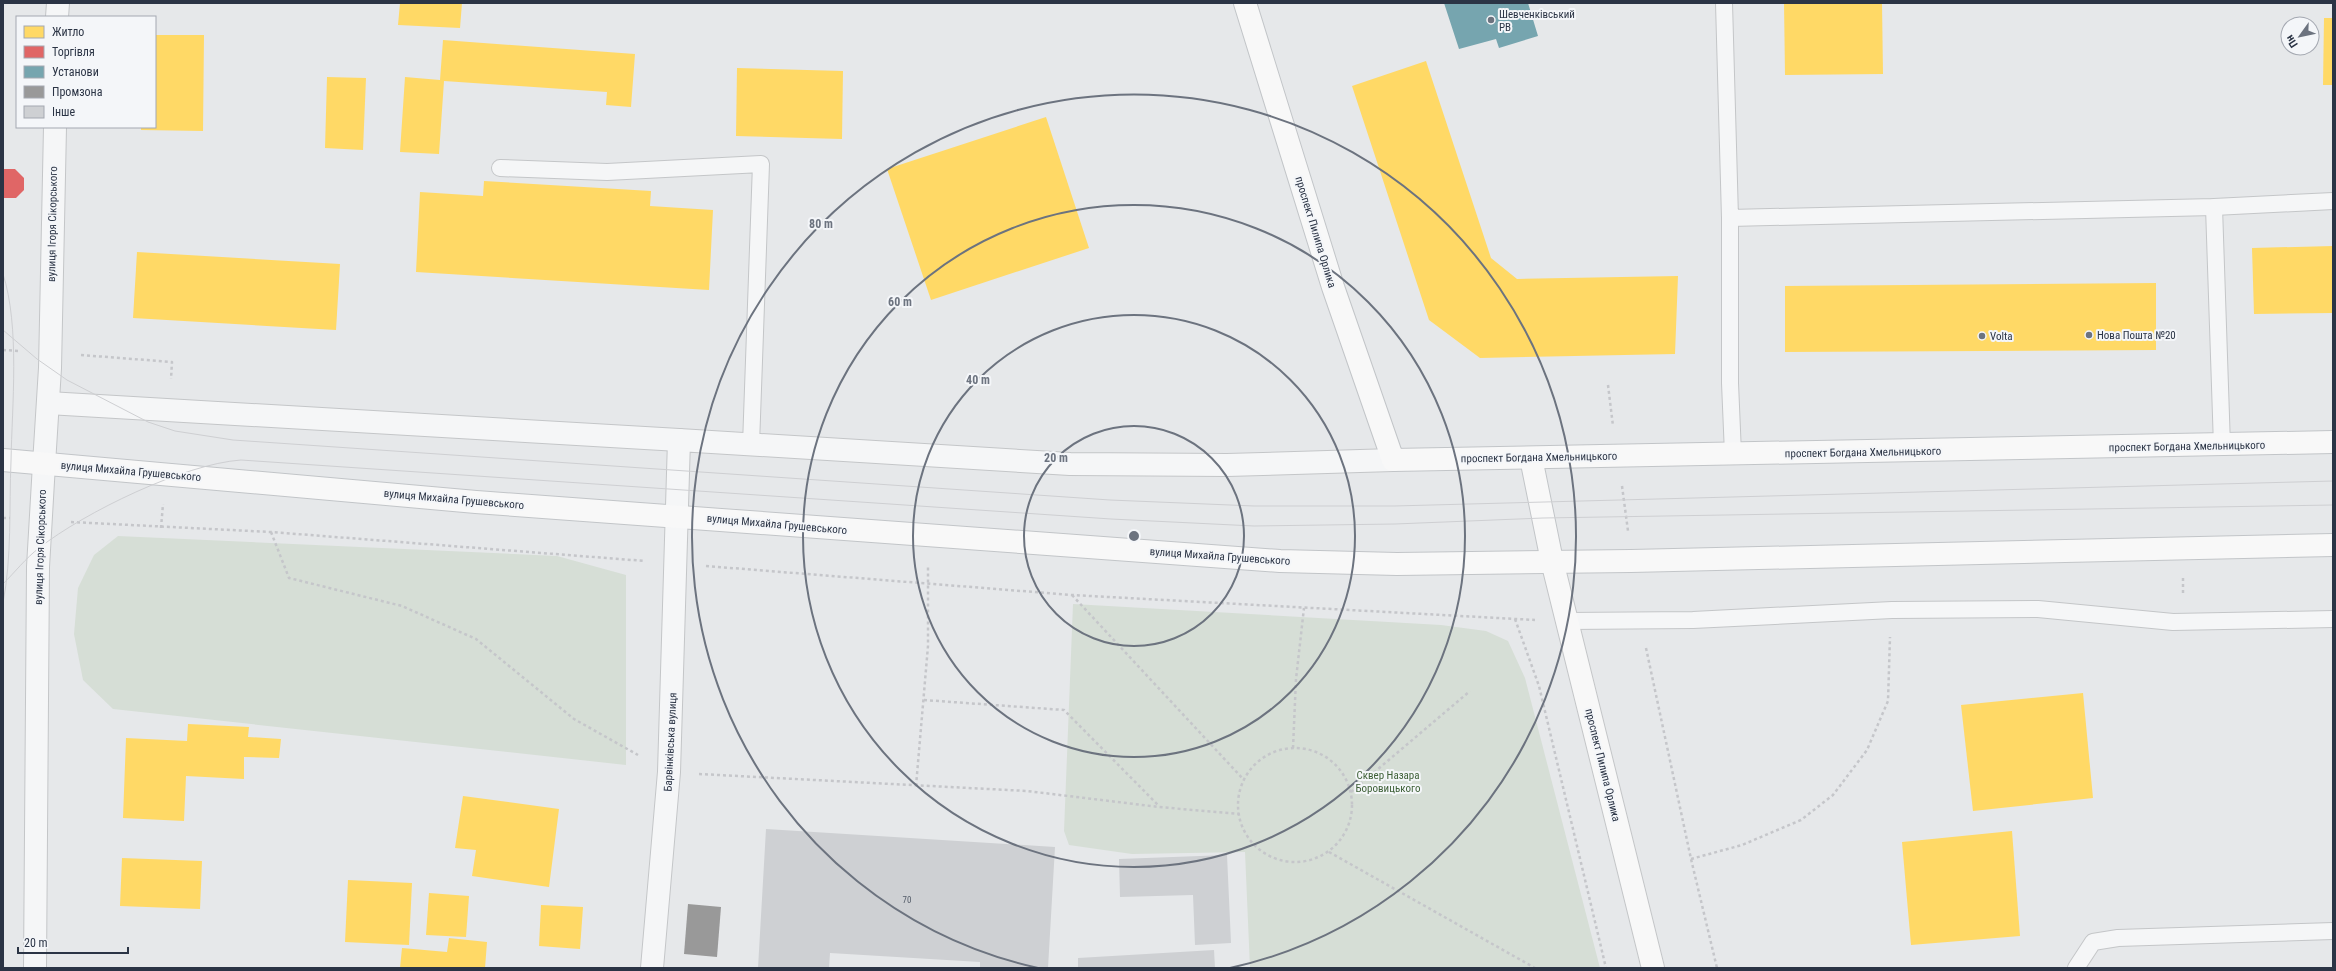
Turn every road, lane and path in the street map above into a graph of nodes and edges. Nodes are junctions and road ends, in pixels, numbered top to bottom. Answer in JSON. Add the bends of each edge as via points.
{"nodes":[{"id":1,"x":58,"y":3,"type":"edge"},
{"id":2,"x":1245,"y":3,"type":"edge"},
{"id":3,"x":1724,"y":3,"type":"edge"},
{"id":4,"x":57,"y":16,"type":"edge"},
{"id":5,"x":55,"y":128,"type":"edge"},
{"id":6,"x":500,"y":168,"type":"dead end"},
{"id":7,"x":2333,"y":201,"type":"edge"},
{"id":8,"x":2214,"y":207,"type":"junction"},
{"id":9,"x":1730,"y":218,"type":"junction"},
{"id":10,"x":1608,"y":385,"type":"dead end"},
{"id":11,"x":48,"y":403,"type":"junction"},
{"id":12,"x":679,"y":440,"type":"junction"},
{"id":13,"x":2333,"y":442,"type":"edge"},
{"id":14,"x":752,"y":445,"type":"junction"},
{"id":15,"x":2222,"y":446,"type":"junction"},
{"id":16,"x":1733,"y":454,"type":"junction"},
{"id":17,"x":1616,"y":455,"type":"junction"},
{"id":18,"x":1531,"y":458,"type":"junction"},
{"id":19,"x":3,"y":460,"type":"edge"},
{"id":20,"x":1393,"y":460,"type":"junction"},
{"id":21,"x":44,"y":464,"type":"junction"},
{"id":22,"x":676,"y":515,"type":"junction"},
{"id":23,"x":3,"y":518,"type":"edge"},
{"id":24,"x":41,"y":520,"type":"junction"},
{"id":25,"x":271,"y":532,"type":"junction"},
{"id":26,"x":930,"y":535,"type":"junction"},
{"id":27,"x":2333,"y":545,"type":"edge"},
{"id":28,"x":1552,"y":561,"type":"junction"},
{"id":29,"x":1631,"y":562,"type":"junction"},
{"id":30,"x":675,"y":563,"type":"junction"},
{"id":31,"x":927,"y":583,"type":"junction"},
{"id":32,"x":1072,"y":595,"type":"junction"},
{"id":33,"x":1304,"y":608,"type":"junction"},
{"id":34,"x":1892,"y":610,"type":"junction"},
{"id":35,"x":1515,"y":619,"type":"junction"},
{"id":36,"x":2333,"y":619,"type":"edge"},
{"id":37,"x":1567,"y":621,"type":"junction"},
{"id":38,"x":1641,"y":621,"type":"junction"},
{"id":39,"x":1470,"y":691,"type":"dead end"},
{"id":40,"x":924,"y":700,"type":"junction"},
{"id":41,"x":1293,"y":748,"type":"junction"},
{"id":42,"x":669,"y":772,"type":"junction"},
{"id":43,"x":1244,"y":780,"type":"junction"},
{"id":44,"x":916,"y":786,"type":"junction"},
{"id":45,"x":1350,"y":792,"type":"junction"},
{"id":46,"x":1159,"y":807,"type":"junction"},
{"id":47,"x":1239,"y":814,"type":"junction"},
{"id":48,"x":1330,"y":852,"type":"junction"},
{"id":49,"x":1691,"y":859,"type":"junction"},
{"id":50,"x":2333,"y":931,"type":"edge"},
{"id":51,"x":35,"y":968,"type":"edge"},
{"id":52,"x":652,"y":968,"type":"edge"},
{"id":53,"x":1535,"y":968,"type":"edge"},
{"id":54,"x":1606,"y":968,"type":"edge"},
{"id":55,"x":1654,"y":968,"type":"edge"},
{"id":56,"x":1717,"y":968,"type":"edge"},
{"id":57,"x":2076,"y":968,"type":"edge"}],
"edges":[{"from":1,"to":4,"type":"street"},
{"from":2,"to":20,"type":"main road","name":"проспект Пилипа Орлика","via":[[1333,287]]},
{"from":3,"to":9,"type":"lane"},
{"from":5,"to":11,"type":"street","name":"вулиця Ігоря Сікорського"},
{"from":6,"to":14,"type":"lane","via":[[607,172],[761,164]]},
{"from":7,"to":8,"type":"lane"},
{"from":8,"to":9,"type":"lane"},
{"from":8,"to":15,"type":"lane"},
{"from":9,"to":16,"type":"lane","via":[[1730,383]]},
{"from":10,"to":17,"type":"path"},
{"from":11,"to":12,"type":"street"},
{"from":11,"to":21,"type":"street","name":"вулиця Ігоря Сікорського"},
{"from":12,"to":14,"type":"street"},
{"from":12,"to":22,"type":"street","name":"Барвінківська вулиця"},
{"from":13,"to":15,"type":"main road","name":"проспект Богдана Хмельницького"},
{"from":14,"to":20,"type":"street","via":[[1070,464],[1227,465]]},
{"from":15,"to":16,"type":"main road","name":"проспект Богдана Хмельницького"},
{"from":16,"to":17,"type":"main road","name":"проспект Богдана Хмельницького"},
{"from":17,"to":18,"type":"main road","name":"проспект Богдана Хмельницького"},
{"from":17,"to":29,"type":"path"},
{"from":18,"to":20,"type":"main road","name":"проспект Богдана Хмельницького"},
{"from":18,"to":28,"type":"main road","name":"проспект Пилипа Орлика"},
{"from":19,"to":21,"type":"main road","name":"вулиця Михайла Грушевського"},
{"from":21,"to":22,"type":"main road","name":"вулиця Михайла Грушевського","via":[[476,502]]},
{"from":21,"to":24,"type":"street","name":"вулиця Ігоря Сікорського"},
{"from":22,"to":26,"type":"main road","name":"вулиця Михайла Грушевського"},
{"from":22,"to":30,"type":"street","name":"Барвінківська вулиця"},
{"from":23,"to":24,"type":"path"},
{"from":24,"to":25,"type":"path"},
{"from":24,"to":51,"type":"street","name":"вулиця Ігоря Сікорського"},
{"from":25,"to":30,"type":"path"},
{"from":25,"to":42,"type":"path","via":[[289,578],[402,606],[476,639],[574,719]]},
{"from":26,"to":28,"type":"main road","name":"вулиця Михайла Грушевського","via":[[1280,561],[1397,564]]},
{"from":26,"to":31,"type":"path"},
{"from":27,"to":29,"type":"main road"},
{"from":28,"to":29,"type":"main road"},
{"from":28,"to":37,"type":"main road","name":"проспект Пилипа Орлика"},
{"from":30,"to":31,"type":"path"},
{"from":30,"to":42,"type":"street","name":"Барвінківська вулиця"},
{"from":31,"to":32,"type":"path"},
{"from":31,"to":40,"type":"path","via":[[928,646]]},
{"from":32,"to":33,"type":"path"},
{"from":32,"to":43,"type":"path"},
{"from":33,"to":35,"type":"path"},
{"from":33,"to":41,"type":"path","via":[[1296,679]]},
{"from":34,"to":36,"type":"lane","via":[[2038,609],[2173,622]]},
{"from":34,"to":38,"type":"lane"},
{"from":34,"to":49,"type":"path","via":[[1888,701],[1867,750],[1833,795],[1801,820],[1742,845]]},
{"from":35,"to":37,"type":"path"},
{"from":35,"to":54,"type":"path","via":[[1539,686]]},
{"from":37,"to":38,"type":"lane"},
{"from":37,"to":55,"type":"main road","name":"проспект Пилипа Орлика"},
{"from":38,"to":49,"type":"path"},
{"from":39,"to":45,"type":"path"},
{"from":40,"to":44,"type":"path"},
{"from":40,"to":46,"type":"path","via":[[1064,710]]},
{"from":41,"to":43,"type":"path","via":[[1283,748],[1267,754],[1253,765]]},
{"from":41,"to":45,"type":"path","via":[[1317,752],[1333,761],[1344,775]]},
{"from":42,"to":44,"type":"path"},
{"from":42,"to":52,"type":"street","name":"Барвінківська вулиця"},
{"from":43,"to":47,"type":"path","via":[[1238,796]]},
{"from":44,"to":46,"type":"path","via":[[1027,790]]},
{"from":45,"to":48,"type":"path","via":[[1352,810],[1348,827]]},
{"from":46,"to":47,"type":"path"},
{"from":47,"to":48,"type":"path","via":[[1244,831],[1256,846],[1271,857],[1289,862],[1308,861]]},
{"from":48,"to":53,"type":"path"},
{"from":49,"to":56,"type":"path"},
{"from":50,"to":57,"type":"lane","via":[[2118,938],[2093,942]]}]}
